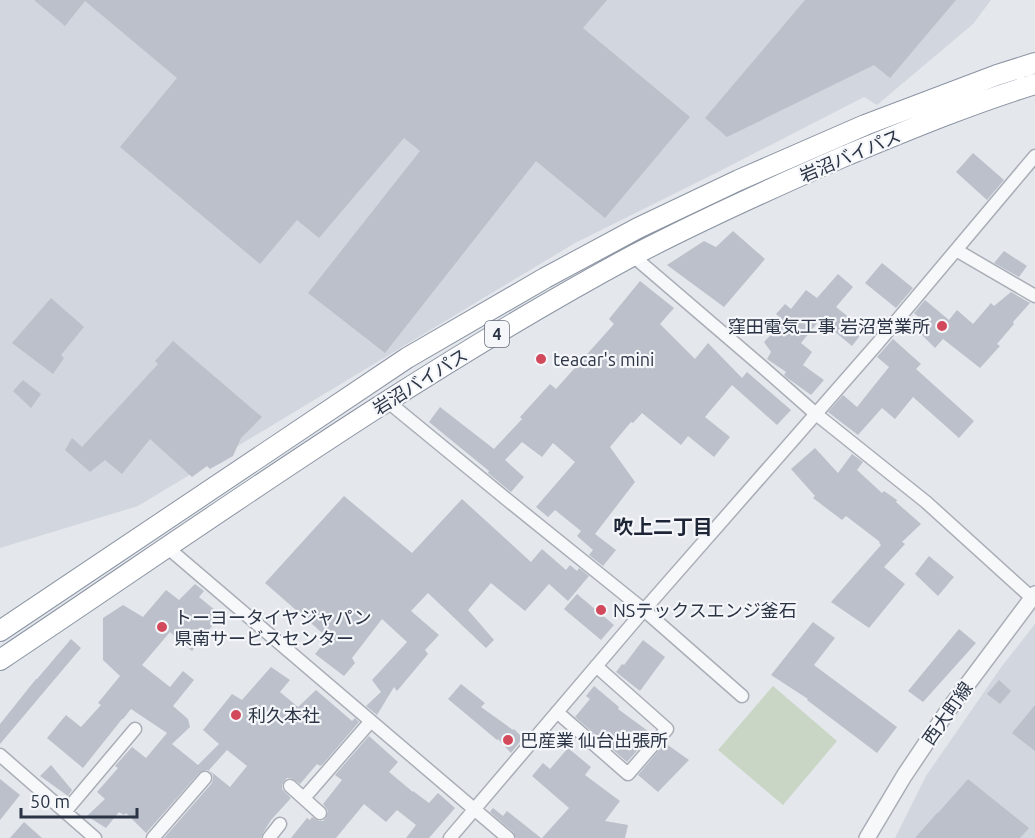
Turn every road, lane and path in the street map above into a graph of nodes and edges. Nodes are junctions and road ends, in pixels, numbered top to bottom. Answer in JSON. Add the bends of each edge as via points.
{"nodes":[{"id":1,"x":1035,"y":63,"type":"edge"},
{"id":2,"x":1035,"y":84,"type":"edge"},
{"id":3,"x":1035,"y":156,"type":"edge"},
{"id":4,"x":956,"y":250,"type":"junction"},
{"id":5,"x":633,"y":256,"type":"junction"},
{"id":6,"x":1035,"y":296,"type":"edge"},
{"id":7,"x":387,"y":401,"type":"junction"},
{"id":8,"x":816,"y":414,"type":"junction"},
{"id":9,"x":168,"y":548,"type":"junction"},
{"id":10,"x":1033,"y":596,"type":"edge"},
{"id":11,"x":644,"y":610,"type":"junction"},
{"id":12,"x":0,"y":631,"type":"edge"},
{"id":13,"x":0,"y":660,"type":"edge"},
{"id":14,"x":596,"y":666,"type":"junction"},
{"id":15,"x":742,"y":696,"type":"dead end"},
{"id":16,"x":557,"y":712,"type":"junction"},
{"id":17,"x":370,"y":721,"type":"junction"},
{"id":18,"x":135,"y":729,"type":"dead end"},
{"id":19,"x":0,"y":755,"type":"edge"},
{"id":20,"x":205,"y":777,"type":"dead end"},
{"id":21,"x":290,"y":786,"type":"dead end"},
{"id":22,"x":304,"y":798,"type":"junction"},
{"id":23,"x":475,"y":809,"type":"junction"},
{"id":24,"x":65,"y":812,"type":"junction"},
{"id":25,"x":320,"y":813,"type":"dead end"},
{"id":26,"x":280,"y":824,"type":"dead end"},
{"id":27,"x":95,"y":838,"type":"edge"},
{"id":28,"x":153,"y":838,"type":"edge"},
{"id":29,"x":269,"y":838,"type":"edge"},
{"id":30,"x":450,"y":838,"type":"edge"},
{"id":31,"x":508,"y":838,"type":"edge"},
{"id":32,"x":867,"y":838,"type":"edge"}],
"edges":[{"from":1,"to":12,"type":"highway","name":"岩沼バイパス","number":"4","via":[[865,125],[739,180],[545,278],[407,358]]},
{"from":2,"to":5,"type":"highway","name":"岩沼バイパス","number":"4","via":[[919,125],[690,226]]},
{"from":3,"to":4,"type":"street"},
{"from":4,"to":6,"type":"street"},
{"from":4,"to":8,"type":"street"},
{"from":5,"to":7,"type":"highway","name":"岩沼バイパス","number":"4"},
{"from":5,"to":8,"type":"street"},
{"from":7,"to":9,"type":"highway","name":"岩沼バイパス","number":"4"},
{"from":7,"to":11,"type":"street"},
{"from":8,"to":10,"type":"street","via":[[926,502]]},
{"from":8,"to":11,"type":"street"},
{"from":9,"to":13,"type":"highway","name":"岩沼バイパス","number":"4"},
{"from":9,"to":17,"type":"street"},
{"from":10,"to":32,"type":"street","name":"西大町線","via":[[949,709]]},
{"from":11,"to":14,"type":"street"},
{"from":11,"to":15,"type":"street"},
{"from":14,"to":16,"type":"street"},
{"from":14,"to":16,"type":"street","via":[[667,729],[652,747],[628,774]]},
{"from":16,"to":23,"type":"street"},
{"from":17,"to":22,"type":"street"},
{"from":17,"to":23,"type":"street"},
{"from":18,"to":24,"type":"street"},
{"from":19,"to":24,"type":"street"},
{"from":20,"to":28,"type":"street"},
{"from":21,"to":22,"type":"street"},
{"from":22,"to":25,"type":"street"},
{"from":23,"to":30,"type":"street"},
{"from":23,"to":31,"type":"street"},
{"from":24,"to":27,"type":"street"},
{"from":26,"to":29,"type":"street"}]}
